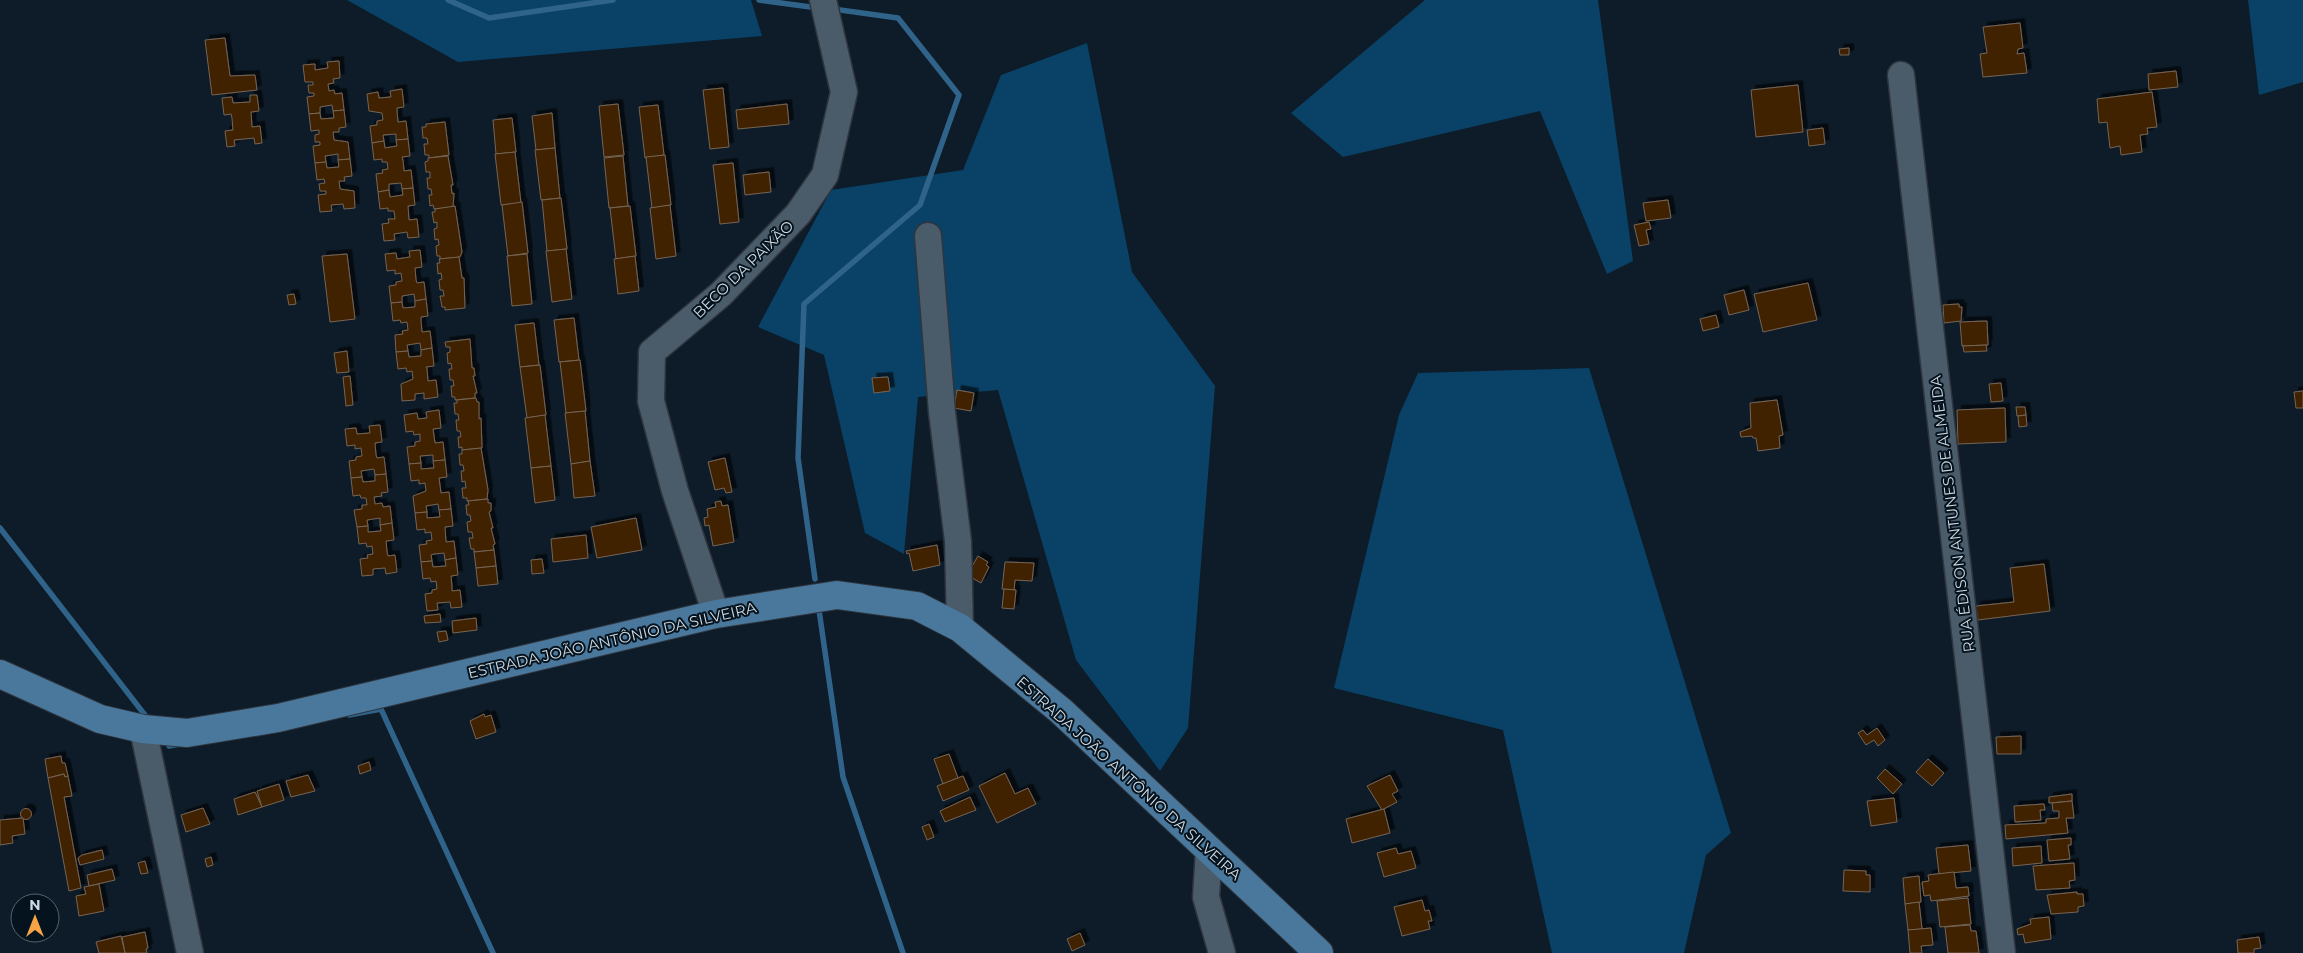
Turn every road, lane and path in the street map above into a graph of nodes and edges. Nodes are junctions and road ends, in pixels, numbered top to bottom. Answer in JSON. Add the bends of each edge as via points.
{"nodes":[{"id":1,"x":823,"y":0,"type":"edge"},
{"id":2,"x":1902,"y":75,"type":"dead end"},
{"id":3,"x":928,"y":236,"type":"dead end"},
{"id":4,"x":716,"y":614,"type":"junction"},
{"id":5,"x":960,"y":628,"type":"junction"},
{"id":6,"x":0,"y":674,"type":"edge"},
{"id":7,"x":143,"y":729,"type":"junction"},
{"id":8,"x":1209,"y":850,"type":"junction"},
{"id":9,"x":190,"y":953,"type":"edge"},
{"id":10,"x":1222,"y":953,"type":"edge"},
{"id":11,"x":1319,"y":953,"type":"edge"},
{"id":12,"x":2002,"y":953,"type":"edge"}],
"edges":[{"from":1,"to":4,"type":"street","name":"BECO DA PAIXÃO","via":[[844,92],[825,175],[798,214],[721,294],[652,352],[651,401],[675,491]]},
{"from":2,"to":12,"type":"street","name":"RUA ÉDISON ANTUNES DE ALMEIDA"},
{"from":3,"to":5,"type":"street","via":[[942,412],[958,541]]},
{"from":4,"to":5,"type":"main road","name":"ESTRADA JOÃO ANTÔNIO DA SILVEIRA","via":[[838,595],[917,606]]},
{"from":4,"to":7,"type":"main road","name":"ESTRADA JOÃO ANTÔNIO DA SILVEIRA","via":[[278,718],[187,733]]},
{"from":5,"to":8,"type":"main road","name":"ESTRADA JOÃO ANTÔNIO DA SILVEIRA","via":[[1061,711]]},
{"from":6,"to":7,"type":"main road","name":"ESTRADA JOÃO ANTÔNIO DA SILVEIRA","via":[[100,720]]},
{"from":7,"to":9,"type":"street"},
{"from":8,"to":10,"type":"street","via":[[1206,897]]},
{"from":8,"to":11,"type":"main road","name":"ESTRADA JOÃO ANTÔNIO DA SILVEIRA"}]}
